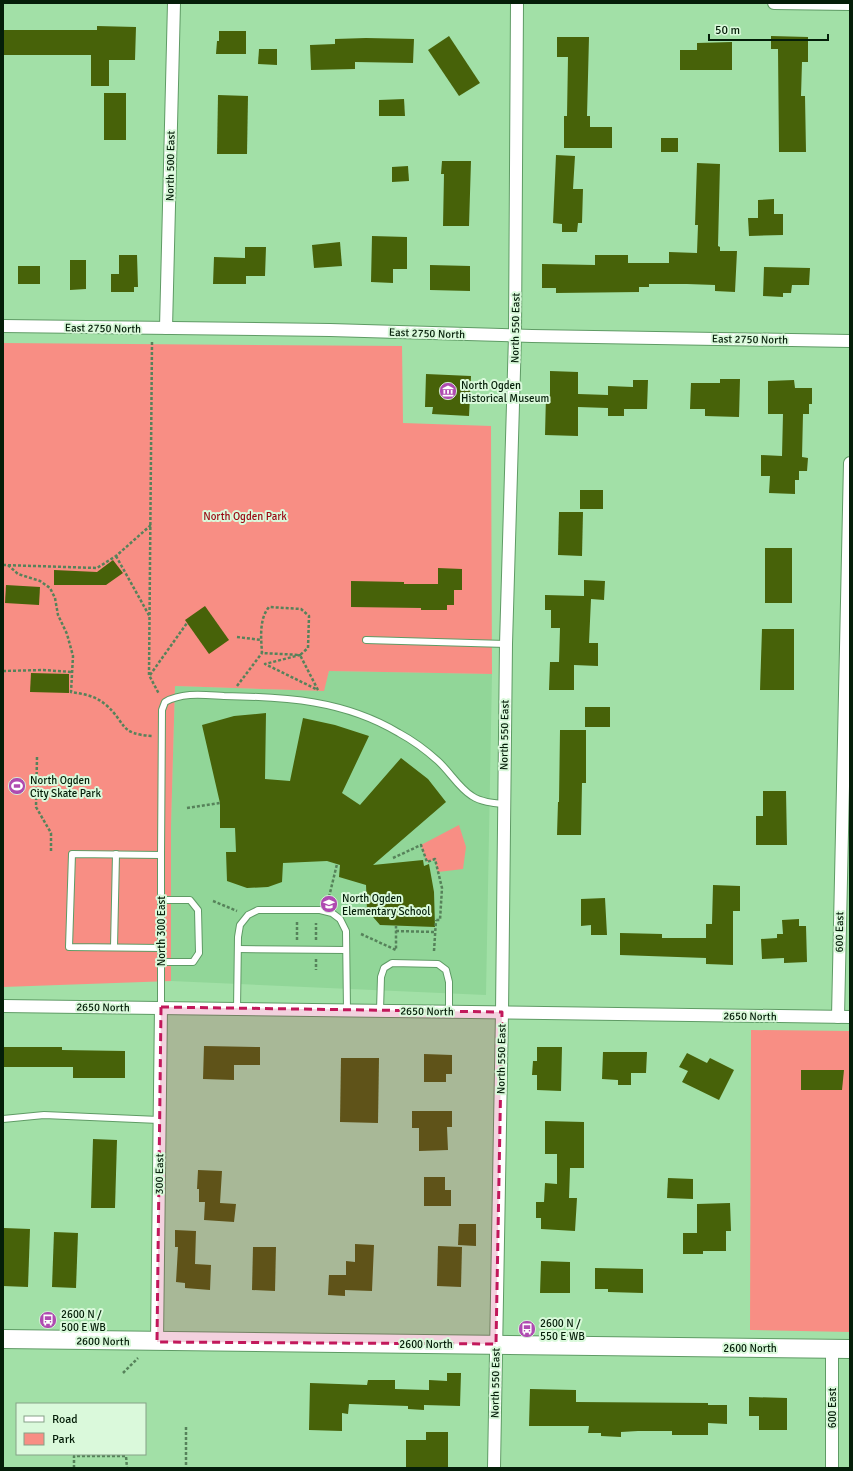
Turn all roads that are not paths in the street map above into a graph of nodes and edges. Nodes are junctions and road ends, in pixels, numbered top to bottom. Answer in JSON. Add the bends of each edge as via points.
{"nodes":[{"id":1,"x":174,"y":3,"type":"edge"},
{"id":2,"x":517,"y":3,"type":"edge"},
{"id":3,"x":774,"y":3,"type":"edge"},
{"id":4,"x":850,"y":4,"type":"edge"},
{"id":5,"x":3,"y":326,"type":"edge"},
{"id":6,"x":166,"y":328,"type":"junction"},
{"id":7,"x":515,"y":336,"type":"junction"},
{"id":8,"x":850,"y":341,"type":"edge"},
{"id":9,"x":850,"y":462,"type":"edge"},
{"id":10,"x":366,"y":640,"type":"dead end"},
{"id":11,"x":506,"y":644,"type":"junction"},
{"id":12,"x":504,"y":804,"type":"junction"},
{"id":13,"x":116,"y":854,"type":"junction"},
{"id":14,"x":161,"y":855,"type":"junction"},
{"id":15,"x":161,"y":900,"type":"junction"},
{"id":16,"x":114,"y":947,"type":"junction"},
{"id":17,"x":161,"y":948,"type":"junction"},
{"id":18,"x":238,"y":949,"type":"junction"},
{"id":19,"x":346,"y":950,"type":"junction"},
{"id":20,"x":161,"y":962,"type":"junction"},
{"id":21,"x":3,"y":1006,"type":"edge"},
{"id":22,"x":161,"y":1007,"type":"junction"},
{"id":23,"x":237,"y":1009,"type":"junction"},
{"id":24,"x":347,"y":1010,"type":"junction"},
{"id":25,"x":380,"y":1010,"type":"junction"},
{"id":26,"x":449,"y":1012,"type":"junction"},
{"id":27,"x":502,"y":1012,"type":"junction"},
{"id":28,"x":844,"y":1017,"type":"edge"},
{"id":29,"x":3,"y":1119,"type":"edge"},
{"id":30,"x":160,"y":1120,"type":"junction"},
{"id":31,"x":3,"y":1339,"type":"edge"},
{"id":32,"x":157,"y":1342,"type":"junction"},
{"id":33,"x":496,"y":1344,"type":"junction"},
{"id":34,"x":832,"y":1349,"type":"junction"},
{"id":35,"x":850,"y":1349,"type":"edge"},
{"id":36,"x":494,"y":1468,"type":"edge"},
{"id":37,"x":832,"y":1468,"type":"edge"}],
"edges":[{"from":1,"to":6,"type":"street","name":"North 500 East"},
{"from":2,"to":7,"type":"street","name":"North 550 East"},
{"from":3,"to":4,"type":"street"},
{"from":5,"to":6,"type":"street","name":"East 2750 North"},
{"from":6,"to":7,"type":"street","name":"East 2750 North"},
{"from":7,"to":8,"type":"street","name":"East 2750 North"},
{"from":7,"to":11,"type":"street","name":"North 550 East"},
{"from":9,"to":28,"type":"street","name":"600 East"},
{"from":10,"to":11,"type":"lane"},
{"from":11,"to":12,"type":"street","name":"North 550 East"},
{"from":12,"to":14,"type":"lane","name":"North 300 East","via":[[481,801],[471,796],[438,761],[400,733],[363,714],[324,704],[263,696],[187,695],[174,697],[165,702],[162,710]]},
{"from":12,"to":27,"type":"street","name":"North 550 East"},
{"from":13,"to":14,"type":"lane"},
{"from":13,"to":16,"type":"lane"},
{"from":13,"to":16,"type":"lane","via":[[72,854],[69,947]]},
{"from":14,"to":15,"type":"lane","name":"North 300 East"},
{"from":15,"to":17,"type":"lane","name":"North 300 East"},
{"from":15,"to":20,"type":"lane","via":[[190,900],[198,910],[199,954],[193,962]]},
{"from":16,"to":17,"type":"lane"},
{"from":17,"to":20,"type":"lane","name":"North 300 East"},
{"from":18,"to":19,"type":"lane"},
{"from":18,"to":19,"type":"lane","via":[[240,925],[248,915],[258,910],[320,910],[340,919],[346,931]]},
{"from":18,"to":23,"type":"lane"},
{"from":19,"to":24,"type":"lane"},
{"from":20,"to":22,"type":"lane","name":"North 300 East"},
{"from":21,"to":22,"type":"street","name":"2650 North"},
{"from":22,"to":23,"type":"street","name":"2650 North"},
{"from":22,"to":30,"type":"street","name":"300 East"},
{"from":23,"to":24,"type":"street","name":"2650 North"},
{"from":24,"to":25,"type":"street","name":"2650 North"},
{"from":25,"to":26,"type":"street","name":"2650 North"},
{"from":25,"to":26,"type":"lane","via":[[381,977],[384,968],[392,963],[438,964],[446,970],[449,982]]},
{"from":26,"to":27,"type":"street","name":"2650 North"},
{"from":27,"to":28,"type":"street","name":"2650 North"},
{"from":27,"to":33,"type":"street","name":"North 550 East"},
{"from":29,"to":30,"type":"lane","via":[[44,1115]]},
{"from":30,"to":32,"type":"street","name":"300 East"},
{"from":31,"to":32,"type":"main road","name":"2600 North"},
{"from":32,"to":33,"type":"main road","name":"2600 North"},
{"from":33,"to":34,"type":"main road","name":"2600 North"},
{"from":33,"to":36,"type":"street","name":"North 550 East"},
{"from":34,"to":35,"type":"main road","name":"2600 North"},
{"from":34,"to":37,"type":"street","name":"600 East"}]}
